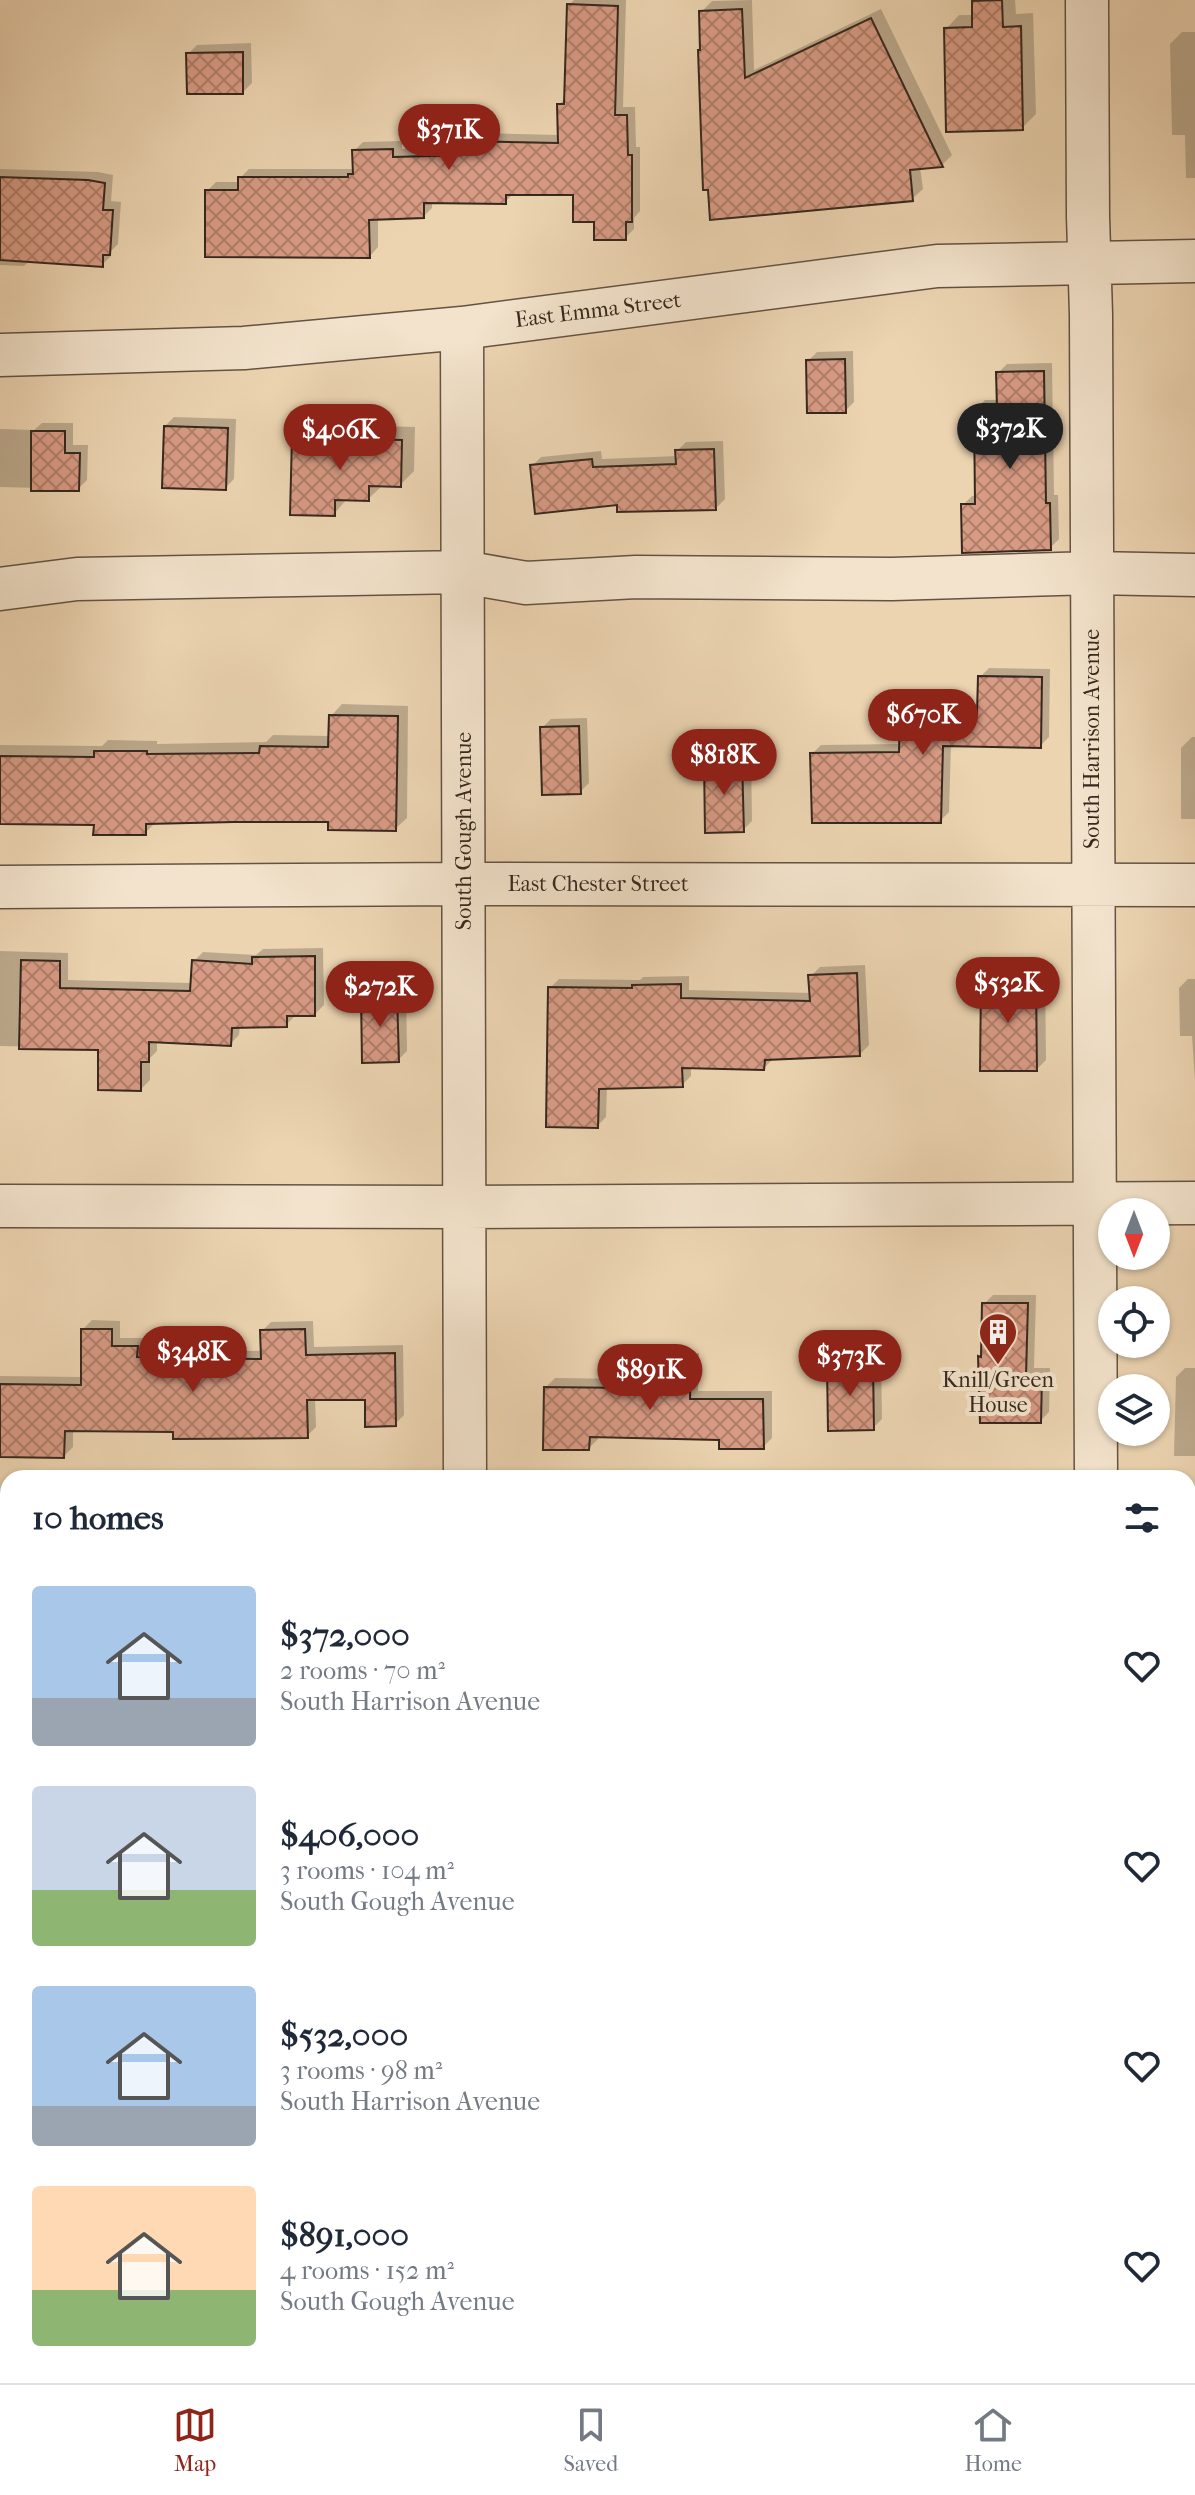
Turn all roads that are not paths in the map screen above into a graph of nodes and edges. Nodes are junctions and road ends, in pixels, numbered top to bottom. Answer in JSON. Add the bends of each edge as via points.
{"nodes":[{"id":1,"x":1087,"y":0,"type":"edge"},
{"id":2,"x":1089,"y":261,"type":"junction"},
{"id":3,"x":1195,"y":261,"type":"edge"},
{"id":4,"x":462,"y":328,"type":"junction"},
{"id":5,"x":0,"y":355,"type":"edge"},
{"id":6,"x":463,"y":572,"type":"junction"},
{"id":7,"x":1092,"y":573,"type":"junction"},
{"id":8,"x":1195,"y":575,"type":"edge"},
{"id":9,"x":0,"y":589,"type":"edge"},
{"id":10,"x":1092,"y":883,"type":"junction"},
{"id":11,"x":464,"y":884,"type":"junction"},
{"id":12,"x":1195,"y":885,"type":"edge"},
{"id":13,"x":0,"y":887,"type":"edge"},
{"id":14,"x":1094,"y":1202,"type":"junction"},
{"id":15,"x":1195,"y":1203,"type":"edge"},
{"id":16,"x":0,"y":1206,"type":"edge"},
{"id":17,"x":464,"y":1207,"type":"junction"},
{"id":18,"x":465,"y":1470,"type":"edge"},
{"id":19,"x":1096,"y":1470,"type":"edge"}],
"edges":[{"from":1,"to":2,"type":"street","name":"South Harrison Avenue"},
{"from":2,"to":3,"type":"street","name":"East Emma Street"},
{"from":2,"to":4,"type":"street","name":"East Emma Street","via":[[937,266]]},
{"from":2,"to":7,"type":"street","name":"South Harrison Avenue"},
{"from":4,"to":5,"type":"street","name":"East Emma Street","via":[[244,348]]},
{"from":4,"to":6,"type":"street","name":"South Gough Avenue"},
{"from":6,"to":7,"type":"street","via":[[526,583],[636,577],[892,579]]},
{"from":6,"to":9,"type":"street","via":[[77,579]]},
{"from":6,"to":11,"type":"street","name":"South Gough Avenue"},
{"from":7,"to":8,"type":"street"},
{"from":7,"to":10,"type":"street","name":"South Harrison Avenue"},
{"from":10,"to":11,"type":"street","name":"East Chester Street"},
{"from":10,"to":12,"type":"street","name":"East Chester Street"},
{"from":10,"to":14,"type":"street","name":"South Harrison Avenue"},
{"from":11,"to":13,"type":"street","name":"East Chester Street"},
{"from":11,"to":17,"type":"street","name":"South Gough Avenue"},
{"from":14,"to":15,"type":"street"},
{"from":14,"to":17,"type":"street"},
{"from":14,"to":19,"type":"street","name":"South Harrison Avenue"},
{"from":16,"to":17,"type":"street"},
{"from":17,"to":18,"type":"street","name":"South Gough Avenue"}]}
